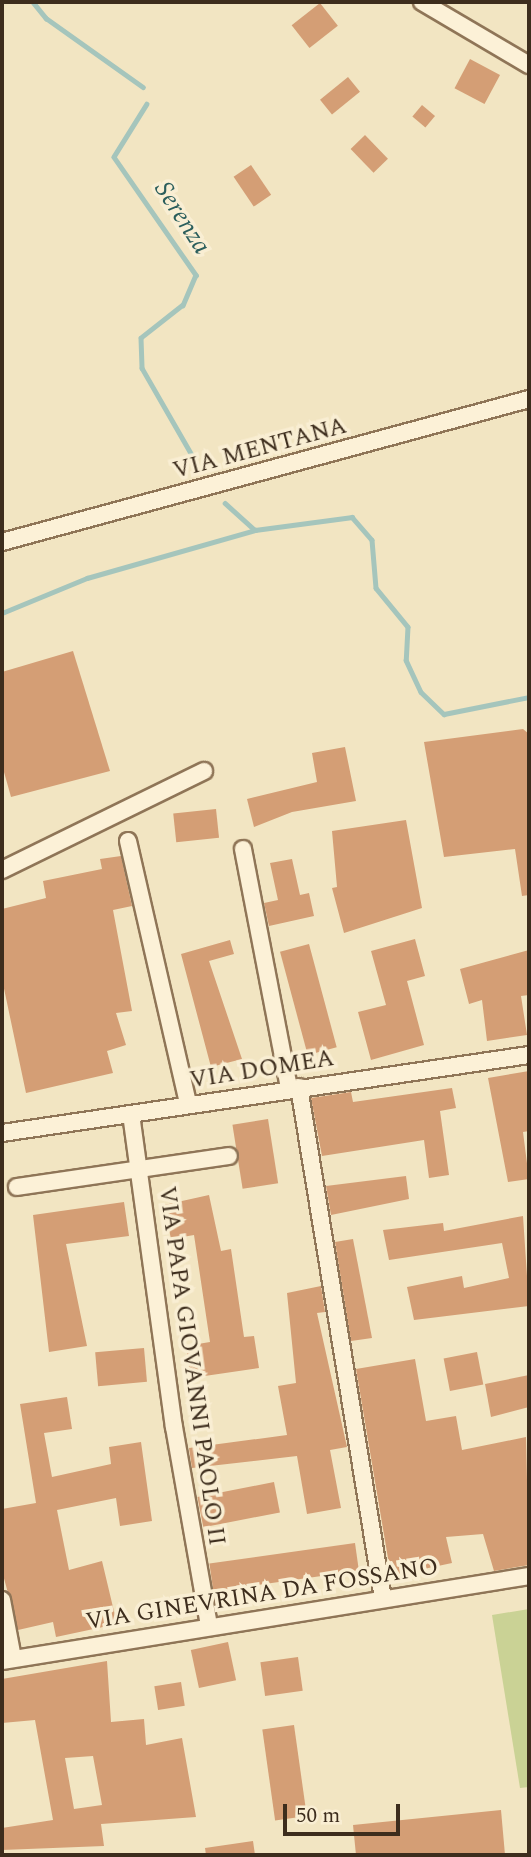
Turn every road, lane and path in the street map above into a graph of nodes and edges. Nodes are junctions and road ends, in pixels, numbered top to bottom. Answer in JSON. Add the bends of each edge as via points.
{"nodes":[{"id":1,"x":422,"y":2,"type":"edge"},
{"id":2,"x":529,"y":65,"type":"edge"},
{"id":3,"x":529,"y":400,"type":"edge"},
{"id":4,"x":2,"y":542,"type":"edge"},
{"id":5,"x":204,"y":771,"type":"dead end"},
{"id":6,"x":128,"y":841,"type":"dead end"},
{"id":7,"x":243,"y":849,"type":"dead end"},
{"id":8,"x":2,"y":870,"type":"edge"},
{"id":9,"x":529,"y":1055,"type":"edge"},
{"id":10,"x":294,"y":1087,"type":"junction"},
{"id":11,"x":188,"y":1104,"type":"junction"},
{"id":12,"x":131,"y":1114,"type":"junction"},
{"id":13,"x":2,"y":1133,"type":"edge"},
{"id":14,"x":229,"y":1156,"type":"dead end"},
{"id":15,"x":139,"y":1166,"type":"junction"},
{"id":16,"x":17,"y":1187,"type":"dead end"},
{"id":17,"x":529,"y":1576,"type":"edge"},
{"id":18,"x":383,"y":1599,"type":"junction"},
{"id":19,"x":2,"y":1600,"type":"edge"},
{"id":20,"x":209,"y":1625,"type":"junction"},
{"id":21,"x":7,"y":1659,"type":"edge"}],
"edges":[{"from":1,"to":2,"type":"street"},
{"from":3,"to":4,"type":"street","name":"VIA MENTANA"},
{"from":5,"to":8,"type":"street"},
{"from":6,"to":11,"type":"street"},
{"from":7,"to":10,"type":"street"},
{"from":9,"to":10,"type":"street","name":"VIA DOMEA"},
{"from":10,"to":11,"type":"street","name":"VIA DOMEA"},
{"from":10,"to":18,"type":"street"},
{"from":11,"to":12,"type":"street","name":"VIA DOMEA"},
{"from":12,"to":13,"type":"street","name":"VIA DOMEA"},
{"from":12,"to":15,"type":"street","name":"VIA PAPA GIOVANNI PAOLO II"},
{"from":14,"to":15,"type":"street"},
{"from":15,"to":16,"type":"street"},
{"from":15,"to":20,"type":"street","name":"VIA PAPA GIOVANNI PAOLO II","via":[[174,1427]]},
{"from":17,"to":18,"type":"street","name":"VIA GINEVRINA DA FOSSANO"},
{"from":18,"to":20,"type":"street","name":"VIA GINEVRINA DA FOSSANO"},
{"from":19,"to":21,"type":"street"},
{"from":20,"to":21,"type":"street","name":"VIA GINEVRINA DA FOSSANO"}]}
